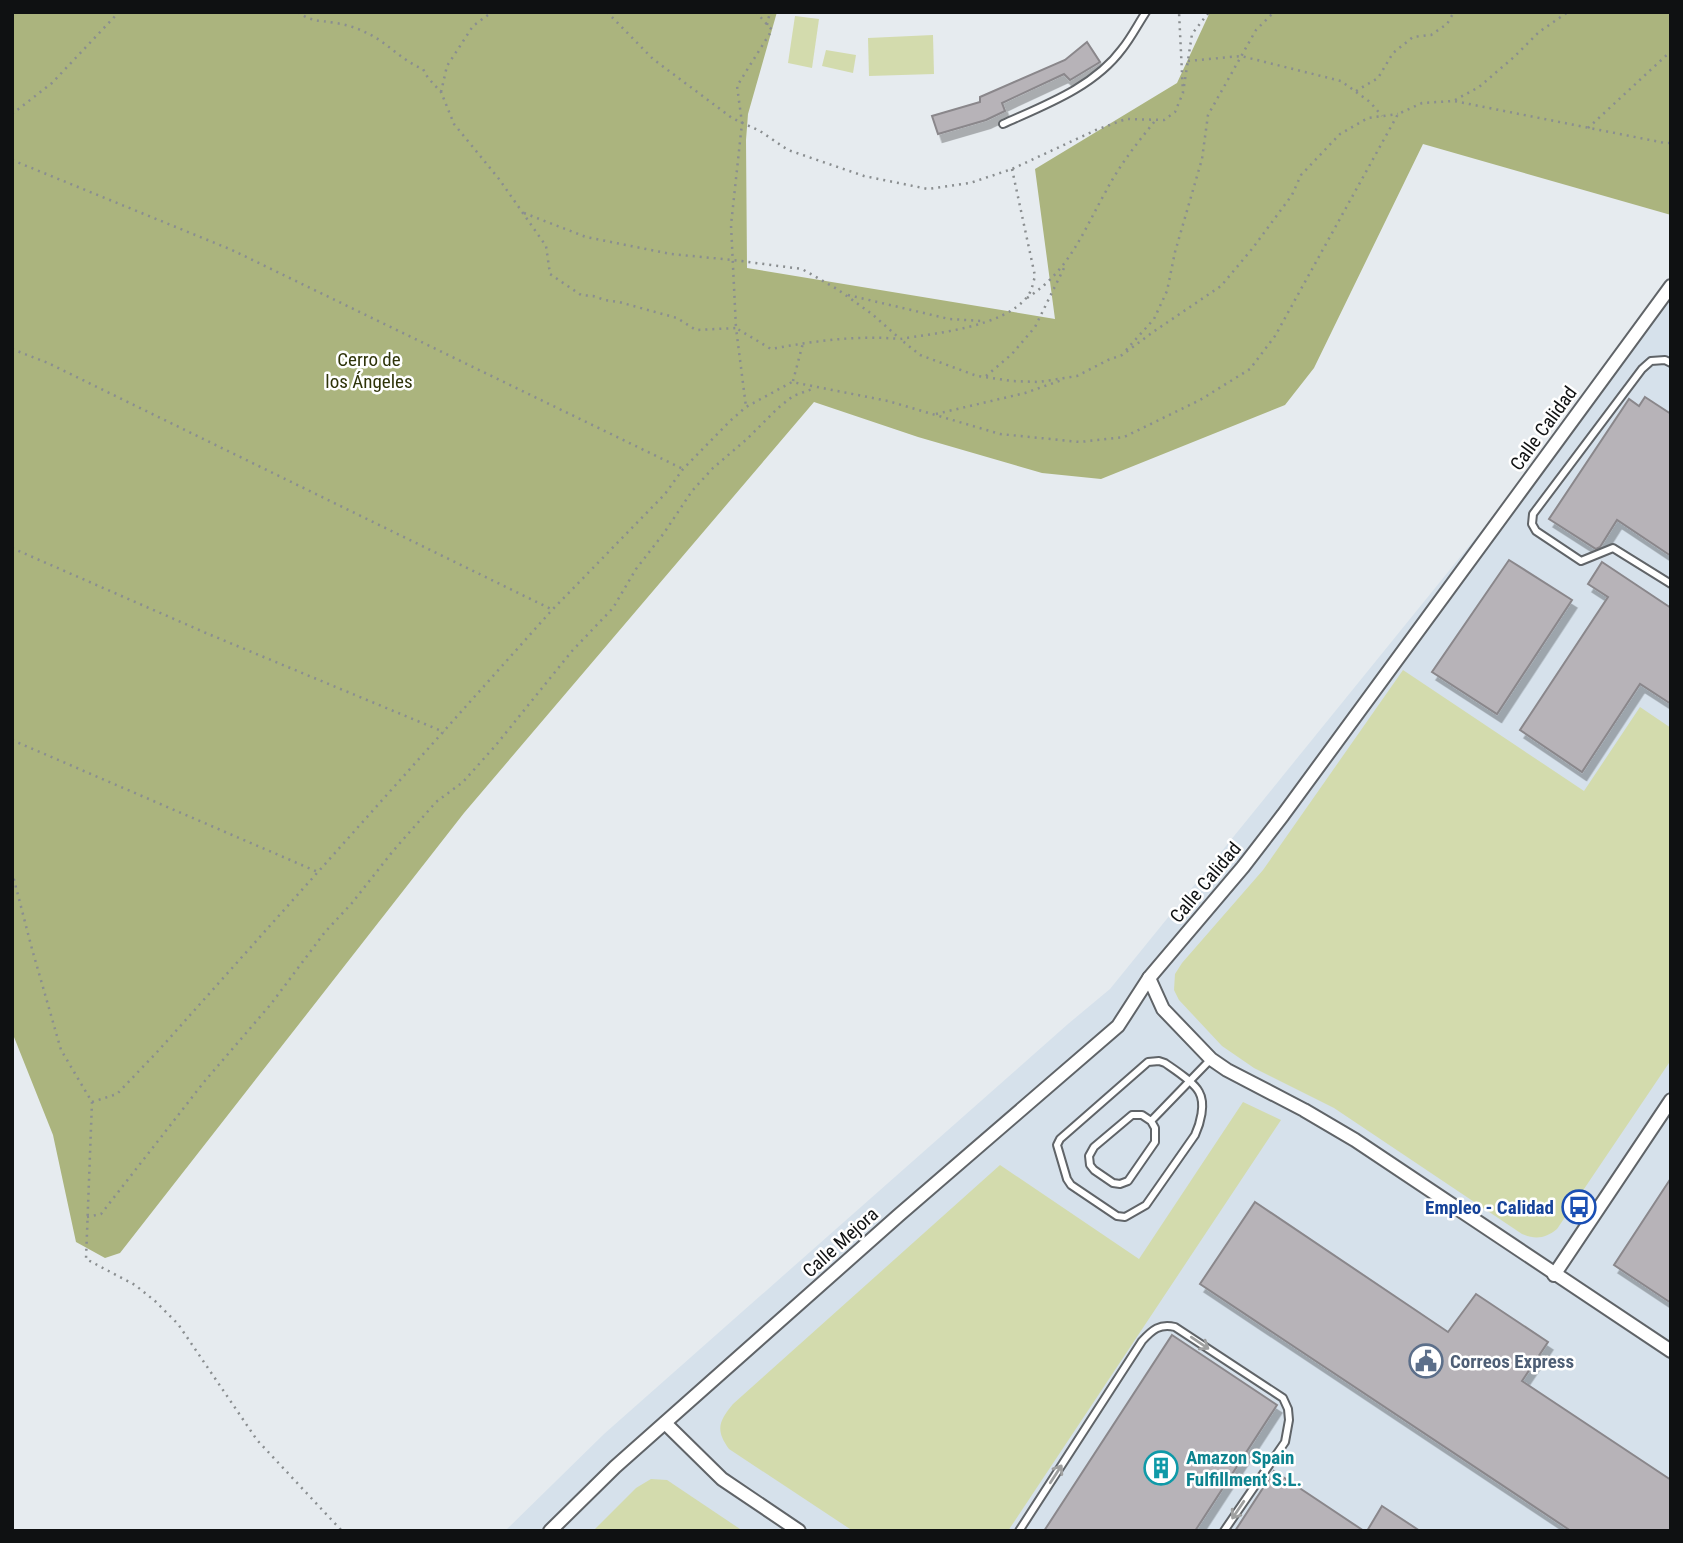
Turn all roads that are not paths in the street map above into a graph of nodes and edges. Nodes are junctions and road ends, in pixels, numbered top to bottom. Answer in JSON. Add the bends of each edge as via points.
{"nodes":[{"id":1,"x":1146,"y":12,"type":"edge"},
{"id":2,"x":1003,"y":124,"type":"dead end"},
{"id":3,"x":1671,"y":286,"type":"edge"},
{"id":4,"x":1666,"y":304,"type":"edge"},
{"id":5,"x":1671,"y":363,"type":"edge"},
{"id":6,"x":1671,"y":584,"type":"edge"},
{"id":7,"x":1149,"y":978,"type":"junction"},
{"id":8,"x":1211,"y":1059,"type":"junction"},
{"id":9,"x":1189,"y":1082,"type":"junction"},
{"id":10,"x":1671,"y":1100,"type":"edge"},
{"id":11,"x":1151,"y":1121,"type":"junction"},
{"id":12,"x":1554,"y":1275,"type":"junction"},
{"id":13,"x":1671,"y":1351,"type":"edge"},
{"id":14,"x":665,"y":1423,"type":"junction"},
{"id":15,"x":550,"y":1531,"type":"edge"},
{"id":16,"x":799,"y":1531,"type":"edge"},
{"id":17,"x":1019,"y":1531,"type":"edge"},
{"id":18,"x":1223,"y":1531,"type":"edge"}],
"edges":[{"from":1,"to":2,"type":"lane","via":[[1121,51],[1099,72],[1069,93]]},
{"from":3,"to":4,"type":"street","name":"Calle Calidad"},
{"from":4,"to":7,"type":"street","name":"Calle Calidad","via":[[1283,815]]},
{"from":5,"to":6,"type":"lane","via":[[1650,361],[1642,369],[1533,514],[1532,524],[1581,561],[1613,548]]},
{"from":7,"to":8,"type":"street","via":[[1163,1009]]},
{"from":7,"to":14,"type":"street","name":"Calle Mejora","via":[[1118,1026]]},
{"from":8,"to":9,"type":"lane"},
{"from":8,"to":12,"type":"street","via":[[1355,1140]]},
{"from":9,"to":9,"type":"lane","via":[[1166,1063],[1149,1062],[1060,1139],[1057,1145],[1071,1185],[1117,1216],[1125,1217],[1146,1206],[1199,1125],[1202,1101]]},
{"from":9,"to":11,"type":"lane"},
{"from":10,"to":12,"type":"street"},
{"from":11,"to":11,"type":"lane","via":[[1132,1115],[1094,1147],[1090,1165],[1113,1183],[1128,1181],[1155,1142]]},
{"from":12,"to":13,"type":"street"},
{"from":14,"to":15,"type":"street","name":"Calle Mejora"},
{"from":14,"to":16,"type":"street","via":[[722,1479]]},
{"from":17,"to":18,"type":"lane","one_way":true,"via":[[1142,1341],[1164,1325],[1175,1327],[1283,1398],[1288,1409],[1284,1442]]}]}
